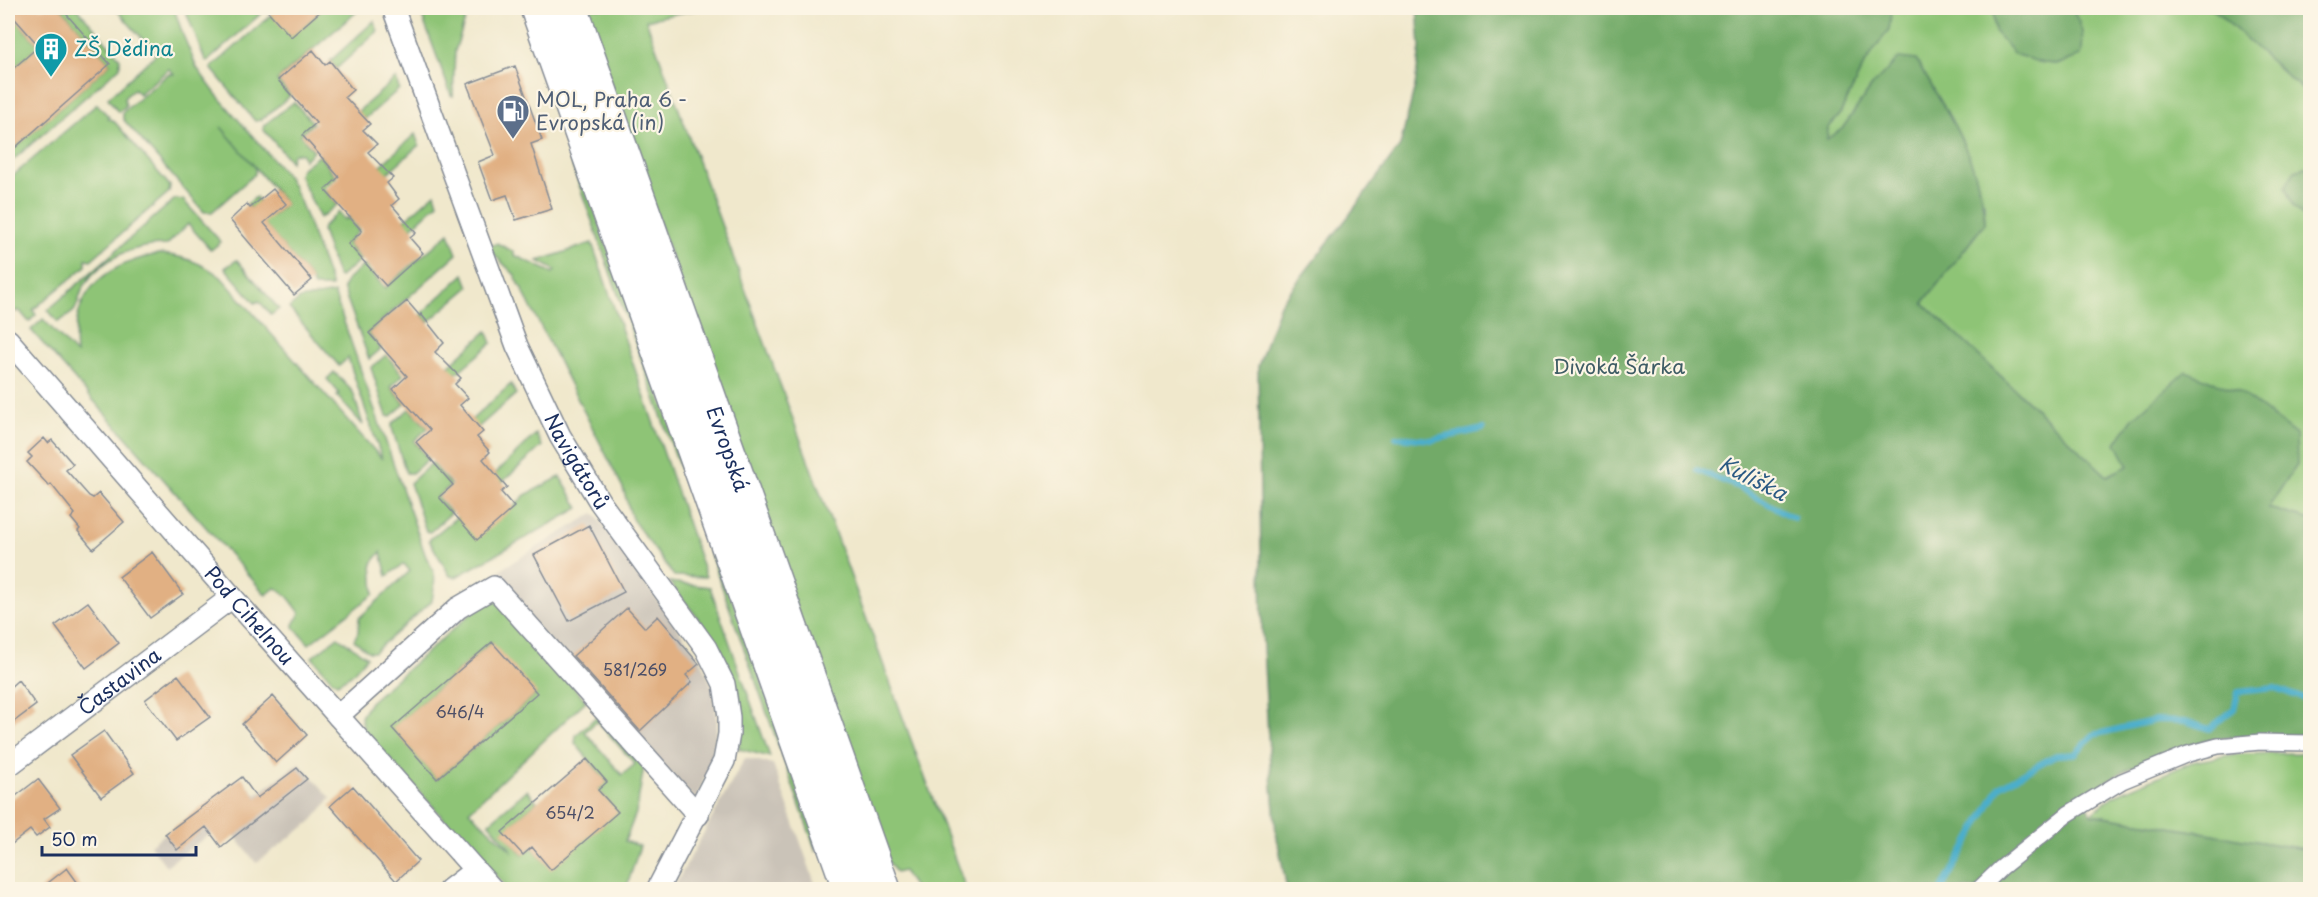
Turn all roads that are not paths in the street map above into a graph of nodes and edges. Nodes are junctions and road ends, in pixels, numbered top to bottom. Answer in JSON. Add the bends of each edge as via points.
{"nodes":[{"id":1,"x":393,"y":8,"type":"edge"},
{"id":2,"x":537,"y":8,"type":"edge"},
{"id":3,"x":571,"y":8,"type":"edge"},
{"id":4,"x":8,"y":340,"type":"edge"},
{"id":5,"x":232,"y":597,"type":"junction"},
{"id":6,"x":338,"y":716,"type":"junction"},
{"id":7,"x":2310,"y":743,"type":"edge"},
{"id":8,"x":8,"y":766,"type":"edge"},
{"id":9,"x":698,"y":815,"type":"junction"},
{"id":10,"x":476,"y":870,"type":"junction"},
{"id":11,"x":449,"y":890,"type":"edge"},
{"id":12,"x":493,"y":890,"type":"edge"},
{"id":13,"x":657,"y":890,"type":"edge"},
{"id":14,"x":850,"y":890,"type":"edge"},
{"id":15,"x":884,"y":890,"type":"edge"},
{"id":16,"x":1978,"y":890,"type":"edge"}],
"edges":[{"from":1,"to":9,"type":"street","name":"Navigátorů","via":[[517,346],[556,427],[600,502],[706,648],[724,684],[729,717],[727,748]]},
{"from":2,"to":14,"type":"main road","name":"Evropská"},
{"from":3,"to":15,"type":"main road","name":"Evropská"},
{"from":4,"to":5,"type":"street","name":"Pod Cihelnou"},
{"from":5,"to":6,"type":"street","name":"Pod Cihelnou"},
{"from":5,"to":8,"type":"street","name":"Častavina"},
{"from":6,"to":9,"type":"street","via":[[458,608],[494,587]]},
{"from":6,"to":10,"type":"street","name":"Pod Cihelnou"},
{"from":7,"to":16,"type":"street","via":[[2218,746],[2122,781],[2068,814]]},
{"from":9,"to":13,"type":"street","name":"Navigátorů"},
{"from":10,"to":11,"type":"street"},
{"from":10,"to":12,"type":"street","name":"Pod Cihelnou"}]}
